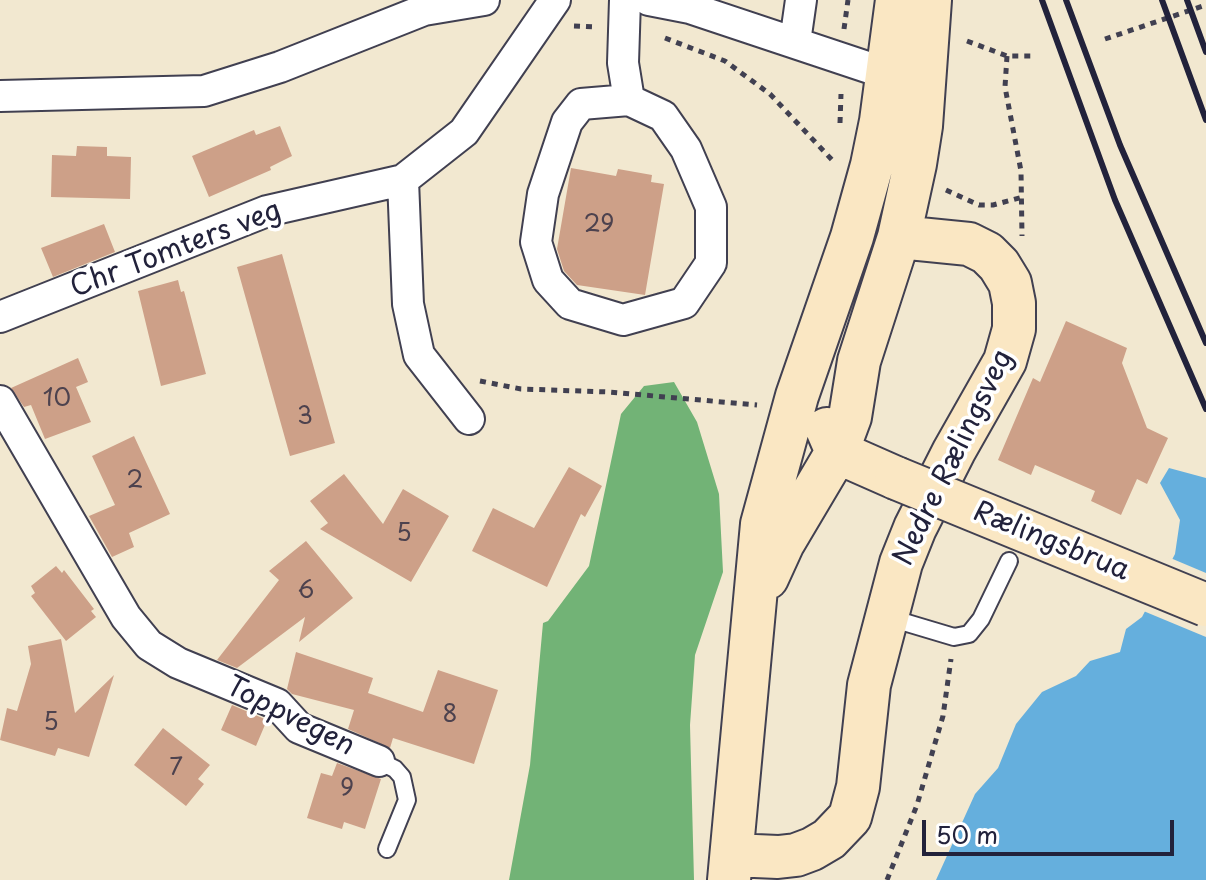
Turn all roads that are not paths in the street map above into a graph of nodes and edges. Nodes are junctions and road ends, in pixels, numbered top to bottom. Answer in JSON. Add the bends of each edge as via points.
{"nodes":[{"id":1,"x":484,"y":0,"type":"edge"},
{"id":2,"x":555,"y":0,"type":"edge"},
{"id":3,"x":625,"y":0,"type":"edge"},
{"id":4,"x":649,"y":0,"type":"edge"},
{"id":5,"x":801,"y":0,"type":"edge"},
{"id":6,"x":897,"y":0,"type":"edge"},
{"id":7,"x":930,"y":0,"type":"edge"},
{"id":8,"x":795,"y":42,"type":"junction"},
{"id":9,"x":906,"y":77,"type":"junction"},
{"id":10,"x":0,"y":96,"type":"edge"},
{"id":11,"x":629,"y":100,"type":"junction"},
{"id":12,"x":403,"y":180,"type":"junction"},
{"id":13,"x":899,"y":237,"type":"junction"},
{"id":14,"x":0,"y":317,"type":"edge"},
{"id":15,"x":813,"y":349,"type":"junction"},
{"id":16,"x":0,"y":401,"type":"edge"},
{"id":17,"x":469,"y":419,"type":"dead end"},
{"id":18,"x":837,"y":452,"type":"junction"},
{"id":19,"x":896,"y":478,"type":"joint"},
{"id":20,"x":1009,"y":561,"type":"dead end"},
{"id":21,"x":756,"y":605,"type":"junction"},
{"id":22,"x":1206,"y":605,"type":"edge"},
{"id":23,"x":886,"y":617,"type":"junction"},
{"id":24,"x":379,"y":761,"type":"joint"},
{"id":25,"x":387,"y":849,"type":"dead end"},
{"id":26,"x":730,"y":868,"type":"edge"}],
"edges":[{"from":1,"to":10,"type":"street","via":[[424,10],[204,91]]},
{"from":2,"to":12,"type":"street","name":"Chr Tomters veg","via":[[464,132]]},
{"from":3,"to":11,"type":"street","via":[[623,63]]},
{"from":4,"to":8,"type":"street"},
{"from":5,"to":8,"type":"street"},
{"from":6,"to":9,"type":"main road","name":"Nedre Rælingsveg"},
{"from":7,"to":9,"type":"main road","name":"Nedre Rælingsveg"},
{"from":8,"to":9,"type":"street"},
{"from":9,"to":13,"type":"main road","name":"Nedre Rælingsveg","via":[[915,164]]},
{"from":9,"to":15,"type":"main road","name":"Nedre Rælingsveg"},
{"from":11,"to":11,"type":"street","via":[[663,116],[686,149],[711,207],[711,263],[684,303],[623,320],[570,304],[548,280],[536,242],[543,194],[567,122],[581,104]]},
{"from":12,"to":14,"type":"street","name":"Chr Tomters veg","via":[[267,211]]},
{"from":12,"to":17,"type":"street","via":[[408,304],[419,355]]},
{"from":13,"to":18,"type":"main road","name":"Nedre Rælingsveg","via":[[859,361],[850,417]]},
{"from":13,"to":23,"type":"main road","name":"Nedre Rælingsveg","via":[[969,244],[987,253],[1010,283],[1014,329],[1005,361],[915,528]]},
{"from":15,"to":18,"type":"main road","name":"Nedre Rælingsveg","via":[[818,402]]},
{"from":15,"to":21,"type":"main road","name":"Nedre Rælingsveg","via":[[762,524]]},
{"from":16,"to":24,"type":"street","name":"Toppvegen","via":[[126,617],[149,645],[178,663],[277,704],[299,728]]},
{"from":18,"to":19,"type":"main road","name":"Nedre Rælingsveg"},
{"from":18,"to":21,"type":"main road","name":"Nedre Rælingsveg","via":[[783,543]]},
{"from":19,"to":22,"type":"main road","name":"Rælingsbrua","bridge":true},
{"from":20,"to":23,"type":"lane","via":[[969,634],[954,637]]},
{"from":21,"to":26,"type":"main road","name":"Nedre Rælingsveg"},
{"from":23,"to":26,"type":"main road","name":"Nedre Rælingsveg","via":[[869,685],[850,817],[829,839],[804,852]]},
{"from":24,"to":25,"type":"lane","name":"Toppvegen","via":[[402,777],[407,800]]}]}
